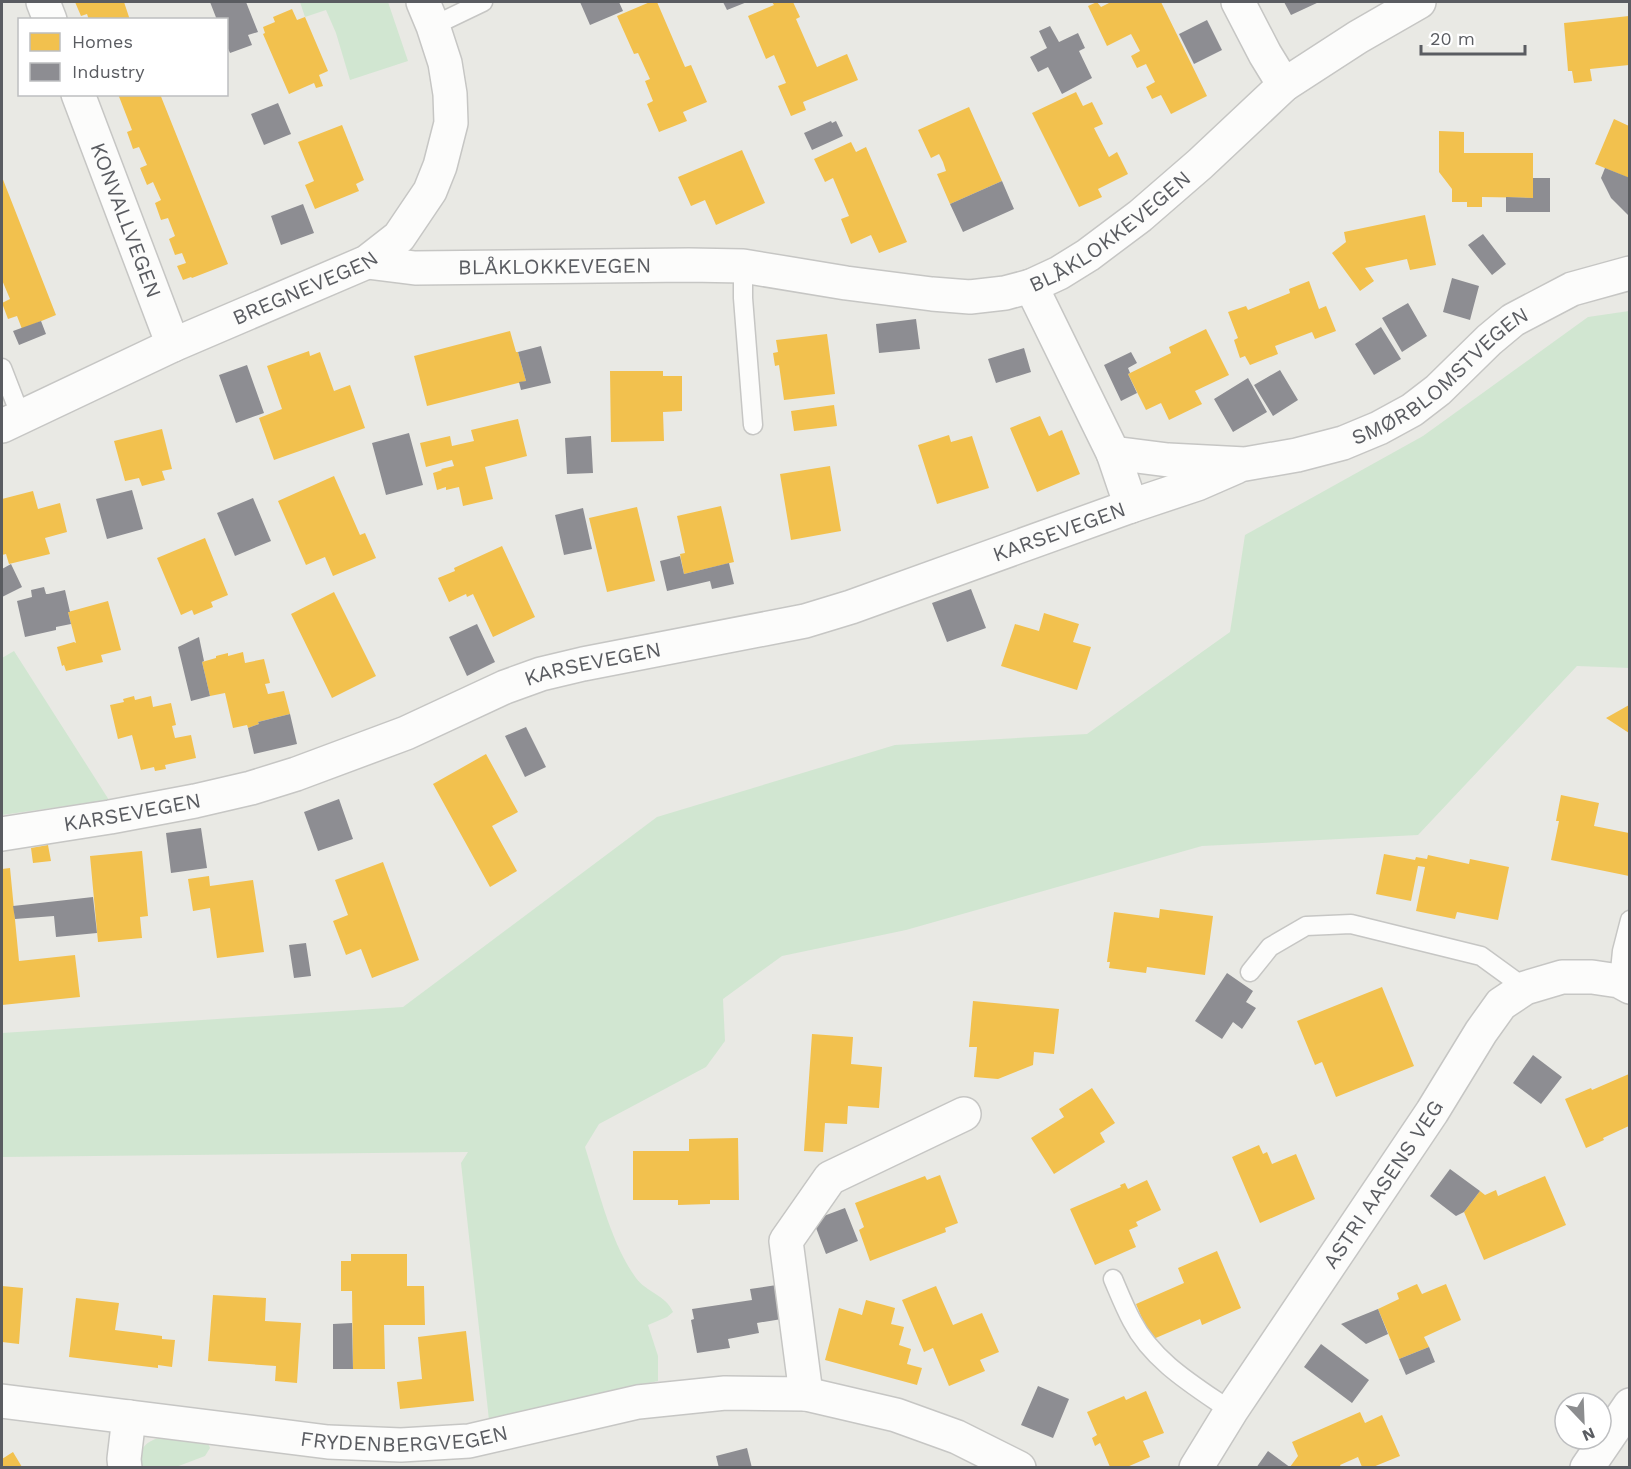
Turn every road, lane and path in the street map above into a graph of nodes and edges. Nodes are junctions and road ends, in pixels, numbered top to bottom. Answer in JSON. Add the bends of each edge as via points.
{"nodes":[{"id":1,"x":43,"y":2,"type":"edge"},
{"id":2,"x":483,"y":2,"type":"edge"},
{"id":3,"x":1238,"y":2,"type":"edge"},
{"id":4,"x":1419,"y":2,"type":"edge"},
{"id":5,"x":428,"y":14,"type":"edge"},
{"id":6,"x":49,"y":18,"type":"edge"},
{"id":7,"x":1284,"y":84,"type":"junction"},
{"id":8,"x":79,"y":96,"type":"edge"},
{"id":9,"x":367,"y":262,"type":"junction"},
{"id":10,"x":743,"y":266,"type":"junction"},
{"id":11,"x":1629,"y":273,"type":"edge"},
{"id":12,"x":1031,"y":286,"type":"junction"},
{"id":13,"x":173,"y":345,"type":"junction"},
{"id":14,"x":2,"y":368,"type":"edge"},
{"id":15,"x":11,"y":421,"type":"edge"},
{"id":16,"x":753,"y":425,"type":"dead end"},
{"id":17,"x":1113,"y":453,"type":"junction"},
{"id":18,"x":1245,"y":464,"type":"junction"},
{"id":19,"x":1131,"y":506,"type":"junction"},
{"id":20,"x":2,"y":834,"type":"edge"},
{"id":21,"x":1629,"y":920,"type":"edge"},
{"id":22,"x":1250,"y":972,"type":"dead end"},
{"id":23,"x":1624,"y":984,"type":"edge"},
{"id":24,"x":1525,"y":988,"type":"junction"},
{"id":25,"x":964,"y":1114,"type":"dead end"},
{"id":26,"x":1113,"y":1278,"type":"dead end"},
{"id":27,"x":806,"y":1394,"type":"junction"},
{"id":28,"x":2,"y":1401,"type":"edge"},
{"id":29,"x":1629,"y":1405,"type":"edge"},
{"id":30,"x":1231,"y":1411,"type":"junction"},
{"id":31,"x":129,"y":1417,"type":"junction"},
{"id":32,"x":124,"y":1467,"type":"edge"},
{"id":33,"x":1019,"y":1467,"type":"edge"},
{"id":34,"x":1196,"y":1467,"type":"edge"},
{"id":35,"x":1587,"y":1467,"type":"edge"}],
"edges":[{"from":1,"to":6,"type":"street"},
{"from":2,"to":5,"type":"lane","name":"BREGNEVEGEN"},
{"from":3,"to":7,"type":"street"},
{"from":4,"to":7,"type":"street","name":"BLÅKLOKKEVEGEN"},
{"from":5,"to":9,"type":"street","name":"BREGNEVEGEN","via":[[445,63],[450,94],[451,123],[446,145],[430,191],[399,237]]},
{"from":7,"to":12,"type":"street","name":"BLÅKLOKKEVEGEN","via":[[1140,216],[1088,255]]},
{"from":8,"to":13,"type":"street","name":"KONVALLVEGEN"},
{"from":9,"to":10,"type":"street","name":"BLÅKLOKKEVEGEN","via":[[415,267]]},
{"from":9,"to":13,"type":"street","name":"BREGNEVEGEN"},
{"from":10,"to":12,"type":"street","name":"BLÅKLOKKEVEGEN","via":[[970,297]]},
{"from":10,"to":16,"type":"lane"},
{"from":11,"to":18,"type":"street","name":"SMØRBLOMSTVEGEN","via":[[1572,288],[1513,320],[1438,390],[1379,428],[1343,443]]},
{"from":12,"to":17,"type":"street"},
{"from":13,"to":15,"type":"street","name":"BREGNEVEGEN"},
{"from":14,"to":15,"type":"lane"},
{"from":17,"to":18,"type":"street","name":"SMØRBLOMSTVEGEN"},
{"from":17,"to":19,"type":"street","name":"KARSEVEGEN"},
{"from":18,"to":19,"type":"street","name":"SMØRBLOMSTVEGEN"},
{"from":19,"to":20,"type":"street","name":"KARSEVEGEN","via":[[851,608],[805,621],[541,674],[406,733],[250,788]]},
{"from":21,"to":23,"type":"lane","name":"ASTRI AASENS VEG","via":[[1622,951]]},
{"from":22,"to":24,"type":"lane","via":[[1270,948],[1306,926],[1351,924],[1481,956]]},
{"from":23,"to":24,"type":"street","name":"ASTRI AASENS VEG","via":[[1592,977],[1562,977]]},
{"from":24,"to":30,"type":"street","name":"ASTRI AASENS VEG","via":[[1501,1004],[1481,1032]]},
{"from":25,"to":27,"type":"street","via":[[830,1178],[786,1241]]},
{"from":26,"to":30,"type":"lane","via":[[1132,1323],[1149,1347],[1177,1373]]},
{"from":27,"to":31,"type":"street","name":"FRYDENBERGVEGEN","via":[[725,1394],[638,1402],[469,1441],[401,1445],[328,1442]]},
{"from":27,"to":33,"type":"street","name":"FRYDENBERGVEGEN","via":[[896,1415],[957,1437]]},
{"from":28,"to":31,"type":"street","name":"FRYDENBERGVEGEN"},
{"from":29,"to":35,"type":"street"},
{"from":30,"to":34,"type":"street","name":"ASTRI AASENS VEG"},
{"from":31,"to":32,"type":"street"}]}
